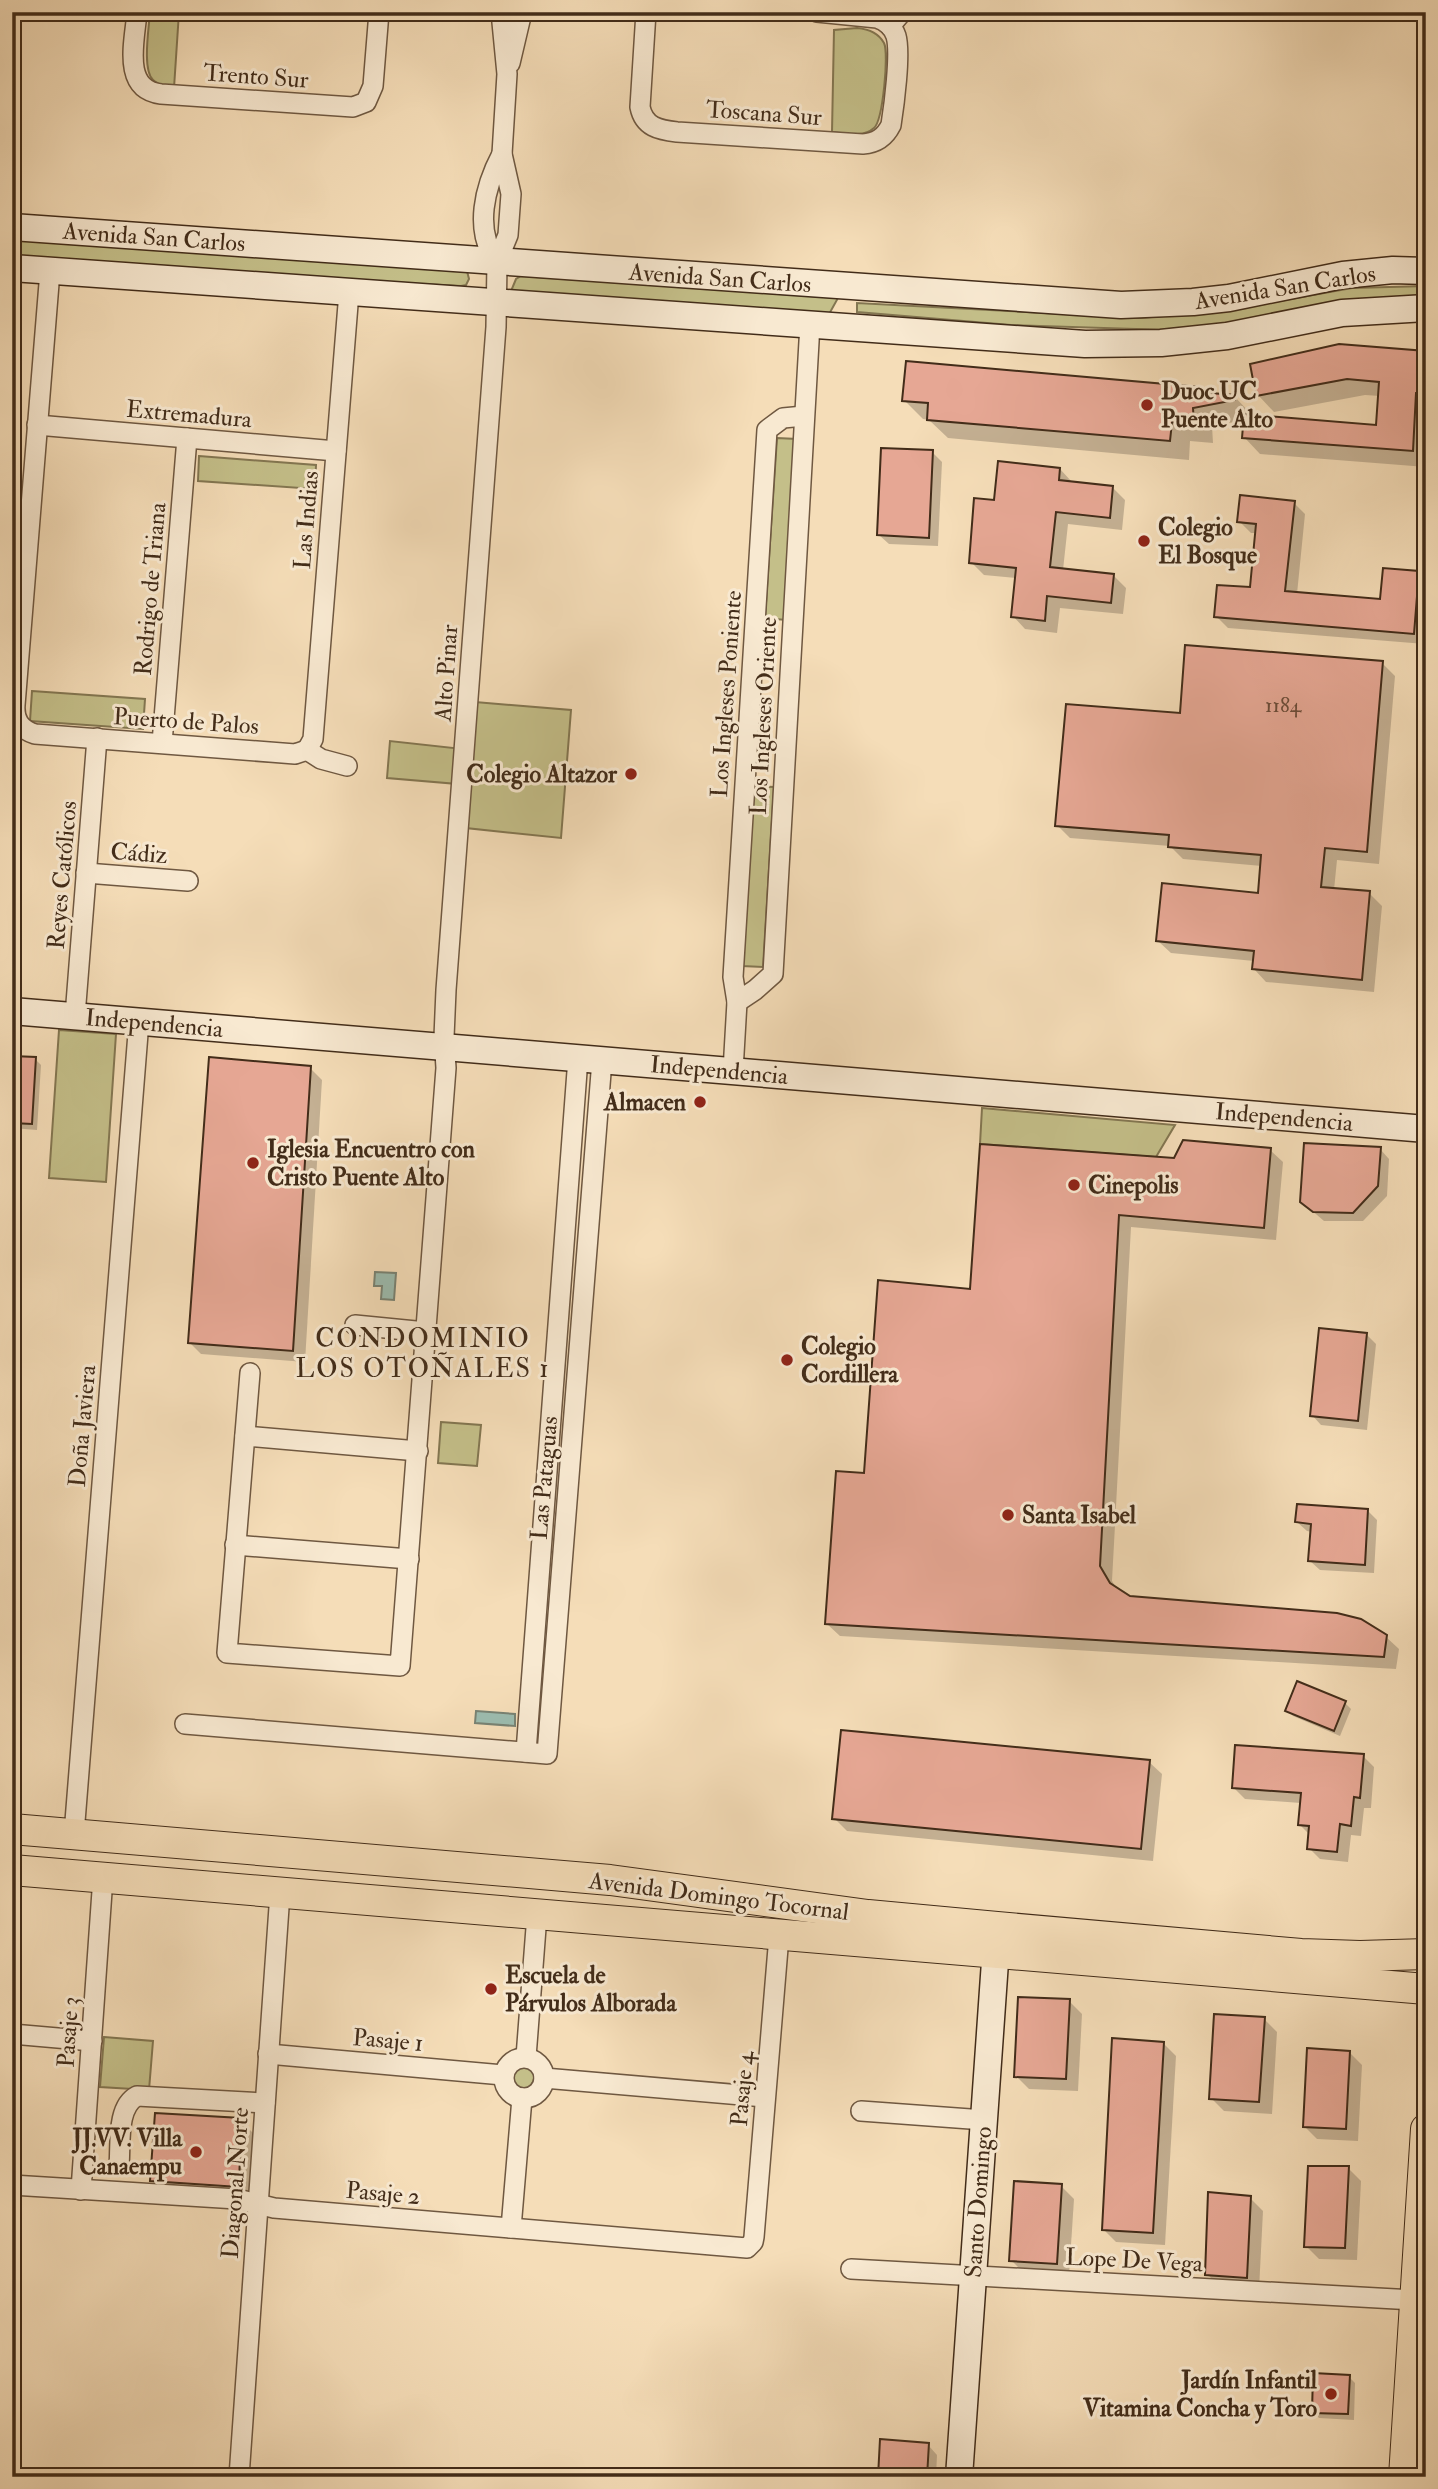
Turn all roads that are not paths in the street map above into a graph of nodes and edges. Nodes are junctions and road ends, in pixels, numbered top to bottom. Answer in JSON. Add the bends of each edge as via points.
{"nodes":[{"id":1,"x":137,"y":12,"type":"edge"},
{"id":2,"x":379,"y":12,"type":"edge"},
{"id":3,"x":501,"y":12,"type":"edge"},
{"id":4,"x":522,"y":12,"type":"edge"},
{"id":5,"x":646,"y":12,"type":"edge"},
{"id":6,"x":817,"y":12,"type":"edge"},
{"id":7,"x":896,"y":19,"type":"edge"},
{"id":8,"x":507,"y":74,"type":"junction"},
{"id":9,"x":12,"y":227,"type":"edge"},
{"id":10,"x":497,"y":262,"type":"junction"},
{"id":11,"x":12,"y":268,"type":"edge"},
{"id":12,"x":50,"y":271,"type":"junction"},
{"id":13,"x":1426,"y":271,"type":"edge"},
{"id":14,"x":867,"y":289,"type":"junction"},
{"id":15,"x":349,"y":292,"type":"junction"},
{"id":16,"x":498,"y":302,"type":"junction"},
{"id":17,"x":1426,"y":308,"type":"edge"},
{"id":18,"x":810,"y":324,"type":"junction"},
{"id":19,"x":838,"y":326,"type":"junction"},
{"id":20,"x":804,"y":416,"type":"junction"},
{"id":21,"x":37,"y":425,"type":"junction"},
{"id":22,"x":187,"y":438,"type":"junction"},
{"id":23,"x":336,"y":451,"type":"junction"},
{"id":24,"x":97,"y":738,"type":"junction"},
{"id":25,"x":162,"y":743,"type":"junction"},
{"id":26,"x":307,"y":750,"type":"junction"},
{"id":27,"x":347,"y":766,"type":"dead end"},
{"id":28,"x":86,"y":873,"type":"junction"},
{"id":29,"x":188,"y":881,"type":"dead end"},
{"id":30,"x":737,"y":1002,"type":"junction"},
{"id":31,"x":12,"y":1011,"type":"edge"},
{"id":32,"x":75,"y":1016,"type":"junction"},
{"id":33,"x":139,"y":1021,"type":"junction"},
{"id":34,"x":445,"y":1048,"type":"junction"},
{"id":35,"x":590,"y":1059,"type":"junction"},
{"id":36,"x":733,"y":1071,"type":"junction"},
{"id":37,"x":1426,"y":1129,"type":"edge"},
{"id":38,"x":355,"y":1325,"type":"dead end"},
{"id":39,"x":426,"y":1332,"type":"junction"},
{"id":40,"x":250,"y":1373,"type":"dead end"},
{"id":41,"x":245,"y":1436,"type":"junction"},
{"id":42,"x":418,"y":1451,"type":"junction"},
{"id":43,"x":235,"y":1545,"type":"junction"},
{"id":44,"x":409,"y":1559,"type":"junction"},
{"id":45,"x":185,"y":1724,"type":"dead end"},
{"id":46,"x":12,"y":1829,"type":"edge"},
{"id":47,"x":74,"y":1834,"type":"junction"},
{"id":48,"x":177,"y":1843,"type":"junction"},
{"id":49,"x":214,"y":1846,"type":"junction"},
{"id":50,"x":458,"y":1867,"type":"junction"},
{"id":51,"x":12,"y":1870,"type":"edge"},
{"id":52,"x":103,"y":1877,"type":"junction"},
{"id":53,"x":173,"y":1883,"type":"junction"},
{"id":54,"x":212,"y":1887,"type":"junction"},
{"id":55,"x":685,"y":1889,"type":"junction"},
{"id":56,"x":280,"y":1893,"type":"junction"},
{"id":57,"x":454,"y":1908,"type":"junction"},
{"id":58,"x":537,"y":1915,"type":"junction"},
{"id":59,"x":681,"y":1927,"type":"junction"},
{"id":60,"x":779,"y":1936,"type":"junction"},
{"id":61,"x":996,"y":1941,"type":"junction"},
{"id":62,"x":1426,"y":1954,"type":"edge"},
{"id":63,"x":1426,"y":1989,"type":"edge"},
{"id":64,"x":12,"y":2034,"type":"edge"},
{"id":65,"x":92,"y":2041,"type":"junction"},
{"id":66,"x":268,"y":2054,"type":"junction"},
{"id":67,"x":526,"y":2057,"type":"junction"},
{"id":68,"x":503,"y":2075,"type":"junction"},
{"id":69,"x":544,"y":2078,"type":"junction"},
{"id":70,"x":765,"y":2097,"type":"junction"},
{"id":71,"x":522,"y":2098,"type":"junction"},
{"id":72,"x":265,"y":2103,"type":"junction"},
{"id":73,"x":861,"y":2111,"type":"dead end"},
{"id":74,"x":984,"y":2120,"type":"junction"},
{"id":75,"x":1426,"y":2129,"type":"edge"},
{"id":76,"x":119,"y":2166,"type":"dead end"},
{"id":77,"x":12,"y":2185,"type":"edge"},
{"id":78,"x":82,"y":2190,"type":"junction"},
{"id":79,"x":258,"y":2204,"type":"junction"},
{"id":80,"x":511,"y":2228,"type":"junction"},
{"id":81,"x":750,"y":2246,"type":"joint"},
{"id":82,"x":851,"y":2269,"type":"dead end"},
{"id":83,"x":973,"y":2275,"type":"junction"},
{"id":84,"x":1414,"y":2300,"type":"junction"},
{"id":85,"x":1416,"y":2445,"type":"edge"},
{"id":86,"x":239,"y":2477,"type":"edge"},
{"id":87,"x":959,"y":2477,"type":"edge"},
{"id":88,"x":1404,"y":2477,"type":"edge"}],
"edges":[{"from":1,"to":2,"type":"street","name":"Trento Sur","via":[[133,66],[143,87],[161,94],[353,107],[366,102],[373,86]]},
{"from":3,"to":8,"type":"street"},
{"from":4,"to":8,"type":"street"},
{"from":5,"to":7,"type":"street","name":"Toscana Sur","via":[[641,114],[657,129],[863,144],[881,138],[891,125]]},
{"from":6,"to":7,"type":"street"},
{"from":8,"to":10,"type":"street","via":[[502,154],[487,192],[484,225],[485,241]]},
{"from":9,"to":10,"type":"main road","name":"Avenida San Carlos"},
{"from":10,"to":14,"type":"main road","name":"Avenida San Carlos"},
{"from":10,"to":16,"type":"street","name":"Alto Pinar"},
{"from":11,"to":12,"type":"main road","name":"Avenida San Carlos"},
{"from":12,"to":15,"type":"main road","name":"Avenida San Carlos"},
{"from":12,"to":21,"type":"street"},
{"from":13,"to":14,"type":"main road","name":"Avenida San Carlos","via":[[1343,275],[1229,298],[1157,305]]},
{"from":14,"to":19,"type":"main road","via":[[848,303]]},
{"from":15,"to":16,"type":"main road","name":"Avenida San Carlos"},
{"from":15,"to":23,"type":"street","name":"Las Indias"},
{"from":16,"to":18,"type":"main road","name":"Avenida San Carlos"},
{"from":16,"to":34,"type":"street","name":"Alto Pinar"},
{"from":17,"to":19,"type":"main road","name":"Avenida San Carlos","via":[[1342,313],[1227,336],[1124,345]]},
{"from":18,"to":19,"type":"main road","name":"Avenida San Carlos"},
{"from":18,"to":20,"type":"street","name":"Los Ingleses Oriente"},
{"from":20,"to":30,"type":"street","name":"Los Ingleses Oriente","via":[[773,974]]},
{"from":20,"to":30,"type":"street","name":"Los Ingleses Poniente","via":[[783,418],[767,430],[733,977]]},
{"from":21,"to":22,"type":"street","name":"Extremadura"},
{"from":21,"to":24,"type":"street","name":"Puerto de Palos","via":[[16,719],[35,734]]},
{"from":22,"to":23,"type":"street","name":"Extremadura"},
{"from":22,"to":25,"type":"street","name":"Rodrigo de Triana"},
{"from":23,"to":26,"type":"street","name":"Las Indias","via":[[313,739]]},
{"from":24,"to":25,"type":"street","name":"Puerto de Palos"},
{"from":24,"to":28,"type":"street","name":"Reyes Católicos"},
{"from":25,"to":26,"type":"street","name":"Puerto de Palos","via":[[295,754]]},
{"from":26,"to":27,"type":"street","name":"Puerto de Palos"},
{"from":28,"to":29,"type":"street","name":"Cádiz"},
{"from":28,"to":32,"type":"street","name":"Reyes Católicos"},
{"from":30,"to":36,"type":"street","name":"Los Ingleses Poniente"},
{"from":31,"to":32,"type":"main road","name":"Independencia"},
{"from":32,"to":33,"type":"main road","name":"Independencia"},
{"from":33,"to":34,"type":"main road","name":"Independencia"},
{"from":33,"to":47,"type":"street","name":"Doña Javiera"},
{"from":34,"to":35,"type":"main road","name":"Independencia"},
{"from":34,"to":39,"type":"street","name":"Alto Pinar"},
{"from":35,"to":36,"type":"main road","name":"Independencia"},
{"from":35,"to":45,"type":"street","name":"Las Pataguas","via":[[547,1754]]},
{"from":36,"to":37,"type":"main road","name":"Independencia"},
{"from":38,"to":39,"type":"street"},
{"from":39,"to":42,"type":"street","name":"Alto Pinar"},
{"from":40,"to":41,"type":"street"},
{"from":41,"to":42,"type":"street"},
{"from":41,"to":43,"type":"street"},
{"from":42,"to":44,"type":"street","name":"Alto Pinar"},
{"from":43,"to":44,"type":"street"},
{"from":43,"to":44,"type":"street","name":"Alto Pinar","via":[[227,1653],[400,1666]]},
{"from":46,"to":47,"type":"main road","name":"Avenida Domingo Tocornal"},
{"from":47,"to":48,"type":"main road","name":"Avenida Domingo Tocornal"},
{"from":48,"to":49,"type":"main road","name":"Avenida Domingo Tocornal"},
{"from":48,"to":53,"type":"main road","via":[[183,1864]]},
{"from":49,"to":50,"type":"main road","name":"Avenida Domingo Tocornal"},
{"from":49,"to":54,"type":"main road","via":[[204,1867]]},
{"from":50,"to":55,"type":"main road","name":"Avenida Domingo Tocornal"},
{"from":50,"to":57,"type":"main road","via":[[461,1887]]},
{"from":51,"to":52,"type":"main road","name":"Avenida Domingo Tocornal"},
{"from":52,"to":53,"type":"main road","name":"Avenida Domingo Tocornal"},
{"from":52,"to":65,"type":"street","name":"Pasaje 3"},
{"from":53,"to":54,"type":"main road","name":"Avenida Domingo Tocornal"},
{"from":54,"to":56,"type":"main road","name":"Avenida Domingo Tocornal"},
{"from":55,"to":59,"type":"main road","via":[[688,1908]]},
{"from":55,"to":61,"type":"main road","name":"Avenida Domingo Tocornal","via":[[868,1915]]},
{"from":56,"to":57,"type":"main road","name":"Avenida Domingo Tocornal"},
{"from":56,"to":66,"type":"street","name":"Diagonal Norte"},
{"from":57,"to":58,"type":"main road","name":"Avenida Domingo Tocornal"},
{"from":58,"to":59,"type":"main road","name":"Avenida Domingo Tocornal"},
{"from":58,"to":67,"type":"street"},
{"from":59,"to":60,"type":"main road","name":"Avenida Domingo Tocornal"},
{"from":60,"to":61,"type":"main road","name":"Avenida Domingo Tocornal"},
{"from":60,"to":70,"type":"street","name":"Pasaje 4"},
{"from":61,"to":62,"type":"main road","name":"Avenida Domingo Tocornal","via":[[1360,1956]]},
{"from":61,"to":63,"type":"main road","name":"Avenida Domingo Tocornal"},
{"from":61,"to":74,"type":"main road","name":"Santo Domingo"},
{"from":64,"to":65,"type":"street"},
{"from":65,"to":78,"type":"street","name":"Pasaje 3"},
{"from":66,"to":68,"type":"street","name":"Pasaje 1"},
{"from":66,"to":72,"type":"street","name":"Diagonal Norte"},
{"from":67,"to":68,"type":"street","via":[[514,2060]]},
{"from":67,"to":69,"type":"street","via":[[541,2067]]},
{"from":68,"to":71,"type":"street","via":[[510,2093]]},
{"from":69,"to":70,"type":"street"},
{"from":69,"to":71,"type":"street","via":[[535,2095]]},
{"from":70,"to":81,"type":"street","name":"Pasaje 4"},
{"from":71,"to":80,"type":"street"},
{"from":72,"to":76,"type":"street","via":[[137,2096],[124,2110]]},
{"from":72,"to":79,"type":"street","name":"Diagonal Norte"},
{"from":73,"to":74,"type":"street"},
{"from":74,"to":83,"type":"main road","name":"Santo Domingo"},
{"from":75,"to":84,"type":"main road"},
{"from":77,"to":78,"type":"street","name":"Pasaje 2"},
{"from":78,"to":79,"type":"street","name":"Pasaje 2"},
{"from":79,"to":80,"type":"street","name":"Pasaje 2"},
{"from":79,"to":86,"type":"street","name":"Diagonal Norte"},
{"from":80,"to":81,"type":"street","name":"Pasaje 2"},
{"from":82,"to":83,"type":"street","name":"Lope De Vega"},
{"from":83,"to":84,"type":"street","name":"Lope De Vega"},
{"from":83,"to":87,"type":"main road","name":"Santo Domingo"},
{"from":84,"to":85,"type":"main road"},
{"from":85,"to":88,"type":"main road"}]}
